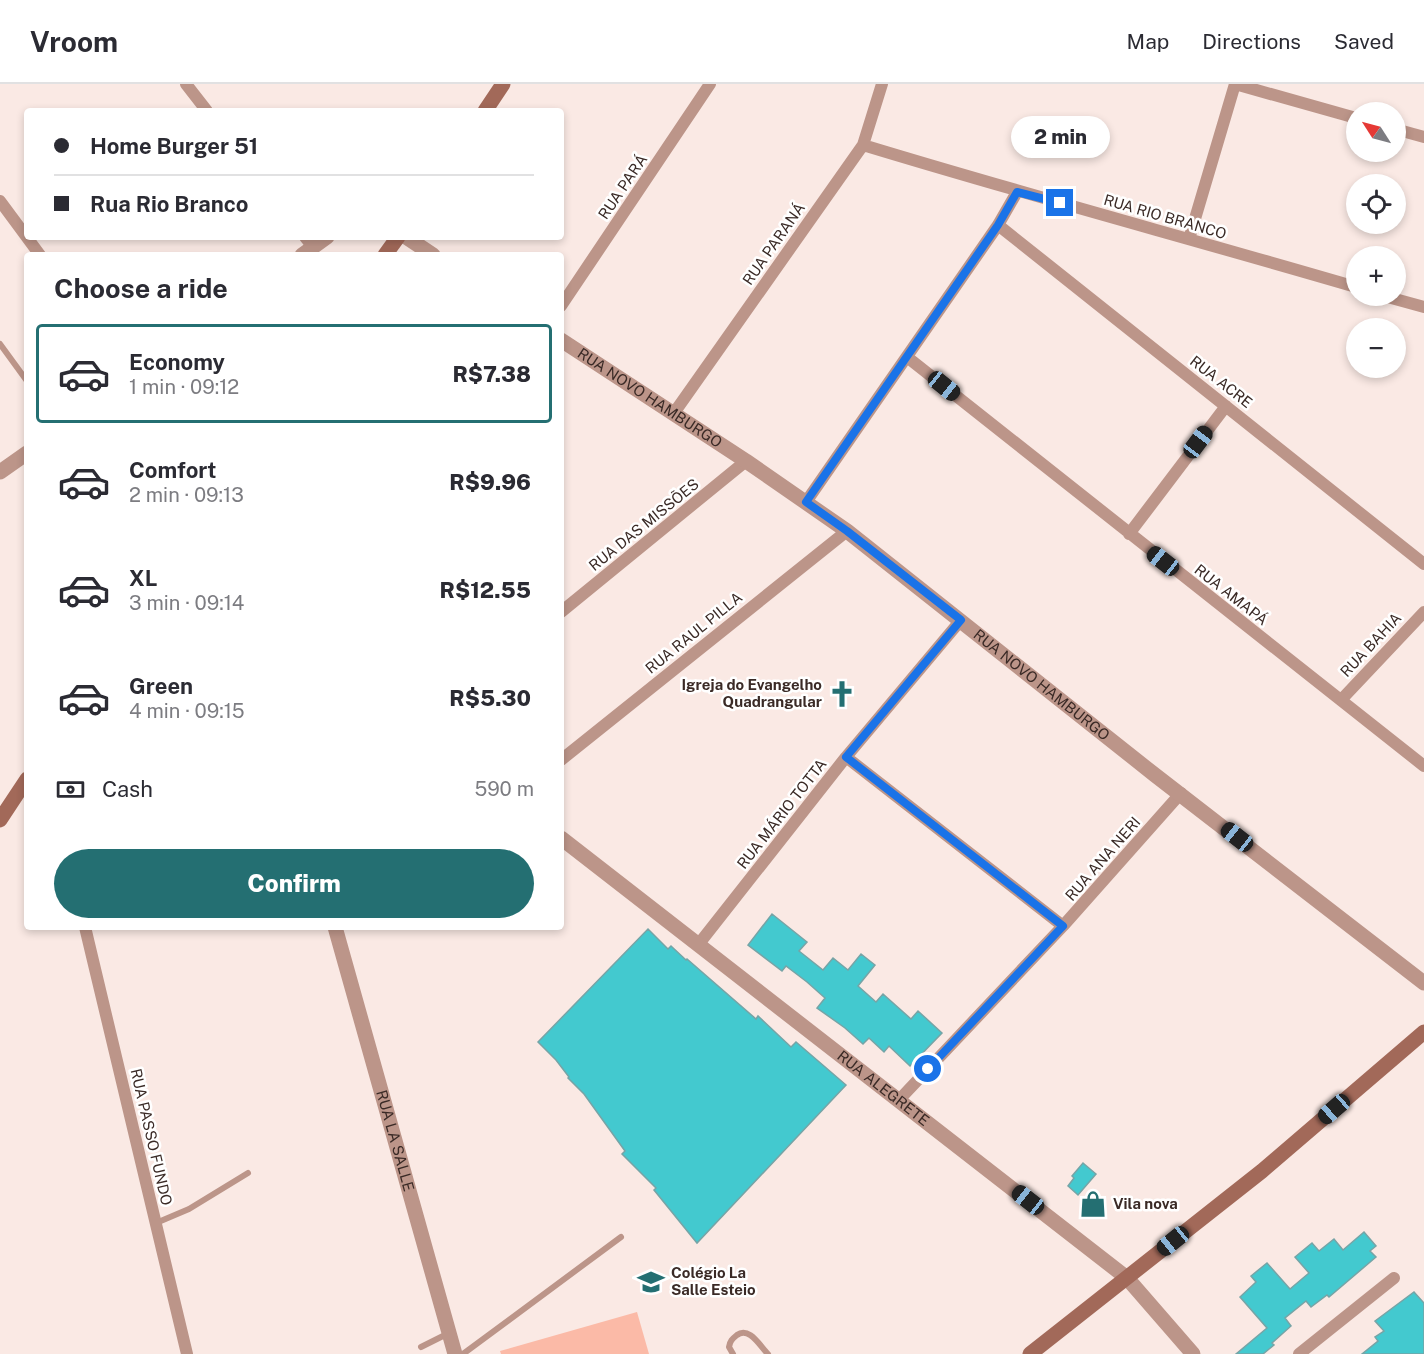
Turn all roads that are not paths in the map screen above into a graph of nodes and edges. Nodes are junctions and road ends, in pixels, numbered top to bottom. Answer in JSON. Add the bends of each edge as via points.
{"nodes":[{"id":1,"x":186,"y":84,"type":"edge"},
{"id":2,"x":503,"y":84,"type":"edge"},
{"id":3,"x":710,"y":84,"type":"edge"},
{"id":4,"x":882,"y":84,"type":"edge"},
{"id":5,"x":1235,"y":84,"type":"edge"},
{"id":6,"x":205,"y":108,"type":"edge"},
{"id":7,"x":487,"y":108,"type":"edge"},
{"id":8,"x":1346,"y":115,"type":"edge"},
{"id":9,"x":1406,"y":132,"type":"edge"},
{"id":10,"x":1424,"y":137,"type":"edge"},
{"id":11,"x":863,"y":145,"type":"junction"},
{"id":12,"x":1017,"y":192,"type":"junction"},
{"id":13,"x":0,"y":201,"type":"edge"},
{"id":14,"x":998,"y":225,"type":"junction"},
{"id":15,"x":24,"y":233,"type":"edge"},
{"id":16,"x":1189,"y":239,"type":"junction"},
{"id":17,"x":410,"y":240,"type":"edge"},
{"id":18,"x":428,"y":252,"type":"edge"},
{"id":19,"x":1346,"y":284,"type":"edge"},
{"id":20,"x":564,"y":302,"type":"edge"},
{"id":21,"x":1406,"y":302,"type":"edge"},
{"id":22,"x":1424,"y":307,"type":"edge"},
{"id":23,"x":564,"y":342,"type":"edge"},
{"id":24,"x":0,"y":344,"type":"edge"},
{"id":25,"x":907,"y":357,"type":"junction"},
{"id":26,"x":24,"y":377,"type":"edge"},
{"id":27,"x":1226,"y":406,"type":"junction"},
{"id":28,"x":674,"y":413,"type":"junction"},
{"id":29,"x":24,"y":455,"type":"edge"},
{"id":30,"x":746,"y":461,"type":"junction"},
{"id":31,"x":0,"y":472,"type":"edge"},
{"id":32,"x":806,"y":502,"type":"junction"},
{"id":33,"x":847,"y":531,"type":"junction"},
{"id":34,"x":1128,"y":534,"type":"junction"},
{"id":35,"x":1424,"y":564,"type":"edge"},
{"id":36,"x":564,"y":610,"type":"edge"},
{"id":37,"x":1424,"y":612,"type":"edge"},
{"id":38,"x":961,"y":620,"type":"junction"},
{"id":39,"x":1341,"y":700,"type":"junction"},
{"id":40,"x":846,"y":757,"type":"junction"},
{"id":41,"x":564,"y":758,"type":"edge"},
{"id":42,"x":1424,"y":766,"type":"edge"},
{"id":43,"x":24,"y":784,"type":"edge"},
{"id":44,"x":1181,"y":793,"type":"junction"},
{"id":45,"x":0,"y":820,"type":"edge"},
{"id":46,"x":564,"y":840,"type":"edge"},
{"id":47,"x":1063,"y":926,"type":"junction"},
{"id":48,"x":86,"y":930,"type":"edge"},
{"id":49,"x":336,"y":930,"type":"edge"},
{"id":50,"x":698,"y":945,"type":"junction"},
{"id":51,"x":1424,"y":982,"type":"edge"},
{"id":52,"x":1424,"y":1032,"type":"edge"},
{"id":53,"x":898,"y":1101,"type":"junction"},
{"id":54,"x":248,"y":1173,"type":"dead end"},
{"id":55,"x":156,"y":1223,"type":"junction"},
{"id":56,"x":621,"y":1237,"type":"dead end"},
{"id":57,"x":1127,"y":1278,"type":"junction"},
{"id":58,"x":1394,"y":1278,"type":"dead end"},
{"id":59,"x":449,"y":1333,"type":"junction"},
{"id":60,"x":421,"y":1347,"type":"dead end"},
{"id":61,"x":187,"y":1354,"type":"edge"},
{"id":62,"x":454,"y":1354,"type":"edge"},
{"id":63,"x":463,"y":1354,"type":"edge"},
{"id":64,"x":733,"y":1354,"type":"edge"},
{"id":65,"x":768,"y":1354,"type":"edge"},
{"id":66,"x":1030,"y":1354,"type":"edge"},
{"id":67,"x":1193,"y":1354,"type":"edge"},
{"id":68,"x":1299,"y":1354,"type":"edge"}],
"edges":[{"from":1,"to":6,"type":"street"},
{"from":2,"to":7,"type":"main road"},
{"from":3,"to":20,"type":"street","name":"RUA PARÁ"},
{"from":4,"to":11,"type":"street","name":"RUA PARANÁ"},
{"from":5,"to":8,"type":"street"},
{"from":5,"to":16,"type":"street"},
{"from":9,"to":10,"type":"street"},
{"from":11,"to":12,"type":"street","name":"RUA RIO BRANCO"},
{"from":11,"to":28,"type":"street","name":"RUA PARANÁ"},
{"from":12,"to":14,"type":"street"},
{"from":12,"to":16,"type":"street","name":"RUA RIO BRANCO"},
{"from":13,"to":15,"type":"street"},
{"from":14,"to":25,"type":"street"},
{"from":14,"to":27,"type":"street","name":"RUA ACRE"},
{"from":16,"to":19,"type":"street","name":"RUA RIO BRANCO"},
{"from":17,"to":18,"type":"street"},
{"from":21,"to":22,"type":"street"},
{"from":23,"to":28,"type":"street","name":"RUA NOVO HAMBURGO"},
{"from":24,"to":26,"type":"lane"},
{"from":25,"to":32,"type":"street"},
{"from":25,"to":34,"type":"street","name":"RUA AMAPÁ"},
{"from":27,"to":34,"type":"street"},
{"from":27,"to":35,"type":"street","name":"RUA ACRE"},
{"from":28,"to":30,"type":"street","name":"RUA NOVO HAMBURGO"},
{"from":29,"to":31,"type":"street"},
{"from":30,"to":32,"type":"street","name":"RUA NOVO HAMBURGO"},
{"from":30,"to":36,"type":"street","name":"RUA DAS MISSÕES"},
{"from":32,"to":33,"type":"street","name":"RUA NOVO HAMBURGO"},
{"from":33,"to":38,"type":"street","name":"RUA NOVO HAMBURGO"},
{"from":33,"to":41,"type":"street","name":"RUA RAUL PILLA"},
{"from":34,"to":39,"type":"street","name":"RUA AMAPÁ"},
{"from":37,"to":39,"type":"street","name":"RUA BAHIA"},
{"from":38,"to":40,"type":"street","name":"RUA MÁRIO TOTTA"},
{"from":38,"to":44,"type":"street","name":"RUA NOVO HAMBURGO"},
{"from":39,"to":42,"type":"street","name":"RUA AMAPÁ"},
{"from":40,"to":47,"type":"street"},
{"from":40,"to":50,"type":"street","name":"RUA MÁRIO TOTTA"},
{"from":43,"to":45,"type":"main road"},
{"from":44,"to":47,"type":"street","name":"RUA ANA NERI"},
{"from":44,"to":51,"type":"street","name":"RUA NOVO HAMBURGO"},
{"from":46,"to":50,"type":"street","name":"RUA ALEGRETE"},
{"from":47,"to":53,"type":"street","name":"RUA ANA NERI"},
{"from":48,"to":55,"type":"street","name":"RUA PASSO FUNDO"},
{"from":49,"to":59,"type":"street","name":"RUA LA SALLE"},
{"from":50,"to":53,"type":"street","name":"RUA ALEGRETE"},
{"from":52,"to":57,"type":"main road","via":[[1262,1171]]},
{"from":53,"to":57,"type":"street","name":"RUA ALEGRETE"},
{"from":54,"to":55,"type":"lane","via":[[189,1209]]},
{"from":55,"to":61,"type":"street","name":"RUA PASSO FUNDO"},
{"from":56,"to":63,"type":"lane"},
{"from":57,"to":66,"type":"main road"},
{"from":57,"to":67,"type":"street","name":"RUA ALEGRETE"},
{"from":58,"to":68,"type":"street"},
{"from":59,"to":60,"type":"lane"},
{"from":59,"to":62,"type":"street","name":"RUA LA SALLE"},
{"from":64,"to":65,"type":"lane","via":[[730,1341],[745,1331]]}]}
